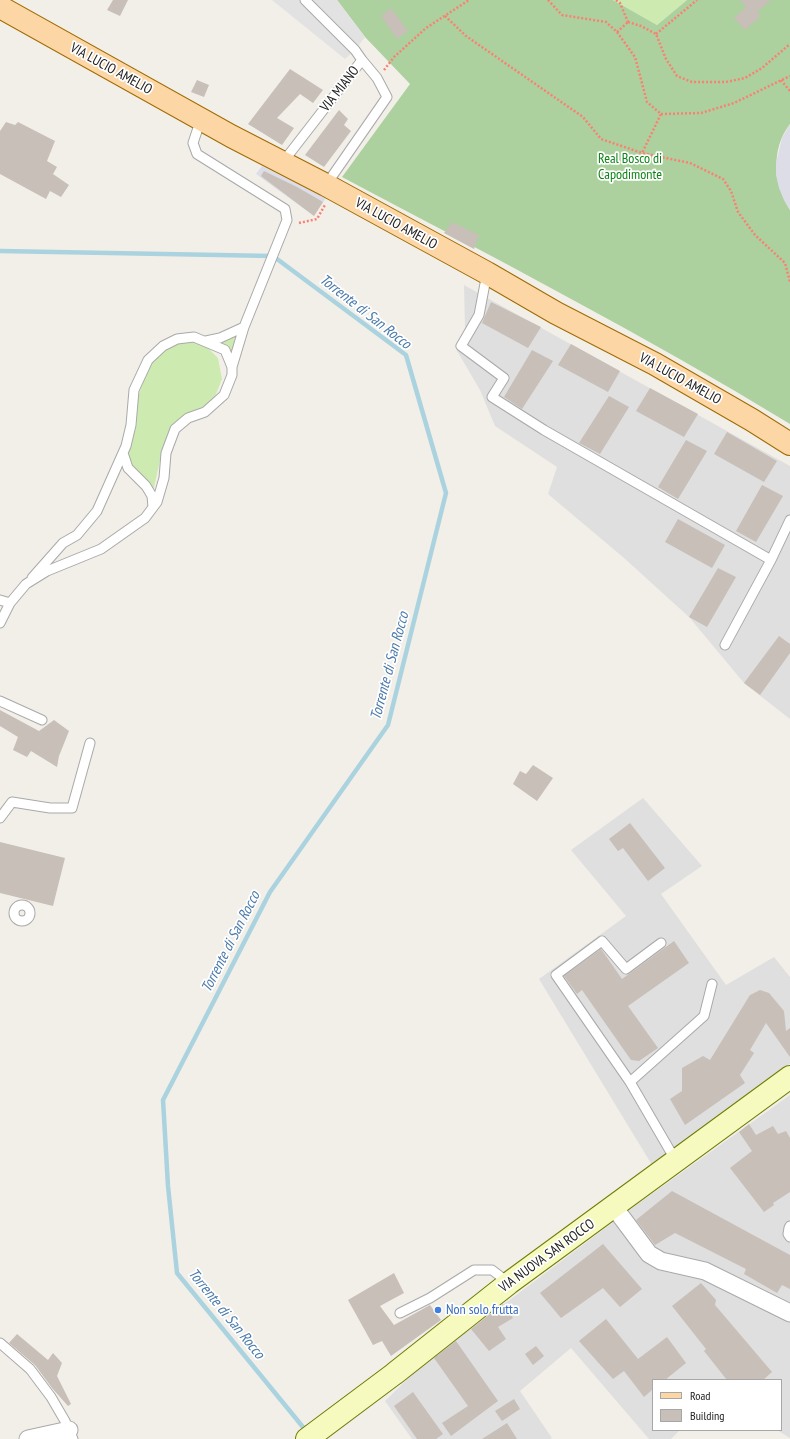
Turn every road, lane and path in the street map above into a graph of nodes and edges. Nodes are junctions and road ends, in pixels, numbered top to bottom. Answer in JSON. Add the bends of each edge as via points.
{"nodes":[{"id":1,"x":306,"y":0,"type":"edge"},
{"id":2,"x":468,"y":0,"type":"edge"},
{"id":3,"x":548,"y":0,"type":"edge"},
{"id":4,"x":616,"y":0,"type":"edge"},
{"id":5,"x":697,"y":0,"type":"edge"},
{"id":6,"x":0,"y":7,"type":"edge"},
{"id":7,"x":445,"y":16,"type":"junction"},
{"id":8,"x":628,"y":22,"type":"junction"},
{"id":9,"x":617,"y":32,"type":"junction"},
{"id":10,"x":656,"y":34,"type":"junction"},
{"id":11,"x":790,"y":44,"type":"edge"},
{"id":12,"x":362,"y":60,"type":"junction"},
{"id":13,"x":790,"y":76,"type":"edge"},
{"id":14,"x":377,"y":78,"type":"junction"},
{"id":15,"x":781,"y":80,"type":"junction"},
{"id":16,"x":790,"y":91,"type":"edge"},
{"id":17,"x":661,"y":114,"type":"junction"},
{"id":18,"x":201,"y":119,"type":"junction"},
{"id":19,"x":642,"y":153,"type":"junction"},
{"id":20,"x":283,"y":162,"type":"junction"},
{"id":21,"x":327,"y":192,"type":"junction"},
{"id":22,"x":299,"y":222,"type":"dead end"},
{"id":23,"x":487,"y":273,"type":"junction"},
{"id":24,"x":790,"y":282,"type":"edge"},
{"id":25,"x":244,"y":327,"type":"junction"},
{"id":26,"x":204,"y":341,"type":"junction"},
{"id":27,"x":232,"y":367,"type":"junction"},
{"id":28,"x":790,"y":444,"type":"edge"},
{"id":29,"x":123,"y":453,"type":"junction"},
{"id":30,"x":153,"y":507,"type":"junction"},
{"id":31,"x":789,"y":527,"type":"edge"},
{"id":32,"x":771,"y":560,"type":"junction"},
{"id":33,"x":26,"y":584,"type":"junction"},
{"id":34,"x":0,"y":600,"type":"edge"},
{"id":35,"x":10,"y":603,"type":"junction"},
{"id":36,"x":0,"y":623,"type":"edge"},
{"id":37,"x":725,"y":645,"type":"dead end"},
{"id":38,"x":0,"y":701,"type":"edge"},
{"id":39,"x":42,"y":720,"type":"dead end"},
{"id":40,"x":90,"y":743,"type":"dead end"},
{"id":41,"x":0,"y":818,"type":"edge"},
{"id":42,"x":661,"y":943,"type":"dead end"},
{"id":43,"x":712,"y":984,"type":"dead end"},
{"id":44,"x":790,"y":1077,"type":"edge"},
{"id":45,"x":630,"y":1082,"type":"junction"},
{"id":46,"x":676,"y":1161,"type":"junction"},
{"id":47,"x":614,"y":1206,"type":"junction"},
{"id":48,"x":790,"y":1226,"type":"edge"},
{"id":49,"x":790,"y":1237,"type":"edge"},
{"id":50,"x":509,"y":1283,"type":"junction"},
{"id":51,"x":790,"y":1313,"type":"edge"},
{"id":52,"x":400,"y":1314,"type":"dead end"},
{"id":53,"x":0,"y":1343,"type":"edge"},
{"id":54,"x":71,"y":1434,"type":"edge"},
{"id":55,"x":28,"y":1439,"type":"edge"},
{"id":56,"x":307,"y":1439,"type":"edge"}],
"edges":[{"from":1,"to":12,"type":"lane"},
{"from":2,"to":7,"type":"path"},
{"from":3,"to":9,"type":"path","via":[[562,15],[606,22]]},
{"from":4,"to":8,"type":"path","via":[[620,3]]},
{"from":5,"to":10,"type":"path"},
{"from":6,"to":18,"type":"main road","name":"VIA LUCIO AMELIO"},
{"from":7,"to":14,"type":"path","via":[[426,28],[394,57]]},
{"from":7,"to":19,"type":"path","via":[[466,36],[583,117],[601,139]]},
{"from":8,"to":9,"type":"path"},
{"from":8,"to":10,"type":"path"},
{"from":9,"to":17,"type":"path","via":[[635,57],[647,102]]},
{"from":10,"to":11,"type":"path","via":[[666,59],[678,76],[692,82],[726,82],[745,78],[762,68]]},
{"from":12,"to":14,"type":"lane","name":"VIA MIANO"},
{"from":12,"to":20,"type":"lane","name":"VIA MIANO"},
{"from":13,"to":15,"type":"path"},
{"from":14,"to":21,"type":"lane","name":"VIA MIANO","via":[[387,97]]},
{"from":15,"to":16,"type":"path"},
{"from":15,"to":17,"type":"path","via":[[734,103],[701,113]]},
{"from":17,"to":19,"type":"path"},
{"from":18,"to":20,"type":"main road","name":"VIA LUCIO AMELIO"},
{"from":18,"to":25,"type":"lane","via":[[193,143],[197,154],[285,209],[287,220]]},
{"from":19,"to":24,"type":"path","via":[[690,163],[723,179],[738,212],[750,229],[786,263]]},
{"from":20,"to":21,"type":"main road","name":"VIA LUCIO AMELIO"},
{"from":21,"to":22,"type":"path","via":[[317,219]]},
{"from":21,"to":23,"type":"main road","name":"VIA LUCIO AMELIO"},
{"from":23,"to":28,"type":"main road","name":"VIA LUCIO AMELIO","via":[[556,313],[655,364]]},
{"from":23,"to":32,"type":"lane","via":[[479,315],[461,346],[504,378],[492,397],[544,430]]},
{"from":25,"to":26,"type":"lane","via":[[220,338]]},
{"from":25,"to":27,"type":"lane"},
{"from":26,"to":27,"type":"lane","via":[[225,350]]},
{"from":26,"to":29,"type":"lane","via":[[194,337],[177,339],[163,346],[148,360],[134,390],[131,425]]},
{"from":27,"to":30,"type":"lane","via":[[232,375],[224,395],[205,412],[188,418],[175,429],[166,453],[164,478]]},
{"from":29,"to":30,"type":"lane","via":[[128,468],[152,496]]},
{"from":29,"to":33,"type":"lane","via":[[97,511],[77,535],[63,542]]},
{"from":30,"to":33,"type":"lane","via":[[145,518],[101,550],[47,571]]},
{"from":31,"to":32,"type":"lane"},
{"from":32,"to":37,"type":"lane"},
{"from":33,"to":35,"type":"lane"},
{"from":34,"to":35,"type":"lane"},
{"from":35,"to":36,"type":"lane"},
{"from":38,"to":39,"type":"lane"},
{"from":40,"to":41,"type":"lane","via":[[72,808],[50,808],[12,802]]},
{"from":42,"to":45,"type":"lane","via":[[626,969],[602,941],[556,975]]},
{"from":43,"to":45,"type":"lane","via":[[704,1016]]},
{"from":44,"to":46,"type":"main road","name":"VIA NUOVA SAN ROCCO"},
{"from":45,"to":46,"type":"lane"},
{"from":46,"to":47,"type":"main road","name":"VIA NUOVA SAN ROCCO"},
{"from":47,"to":50,"type":"main road","name":"VIA NUOVA SAN ROCCO"},
{"from":47,"to":51,"type":"street","via":[[649,1254],[705,1271]]},
{"from":48,"to":49,"type":"lane"},
{"from":50,"to":52,"type":"lane","via":[[492,1270],[474,1270]]},
{"from":50,"to":56,"type":"main road","name":"VIA NUOVA SAN ROCCO"},
{"from":53,"to":54,"type":"lane","via":[[30,1368],[51,1398]]},
{"from":54,"to":55,"type":"street"}]}
